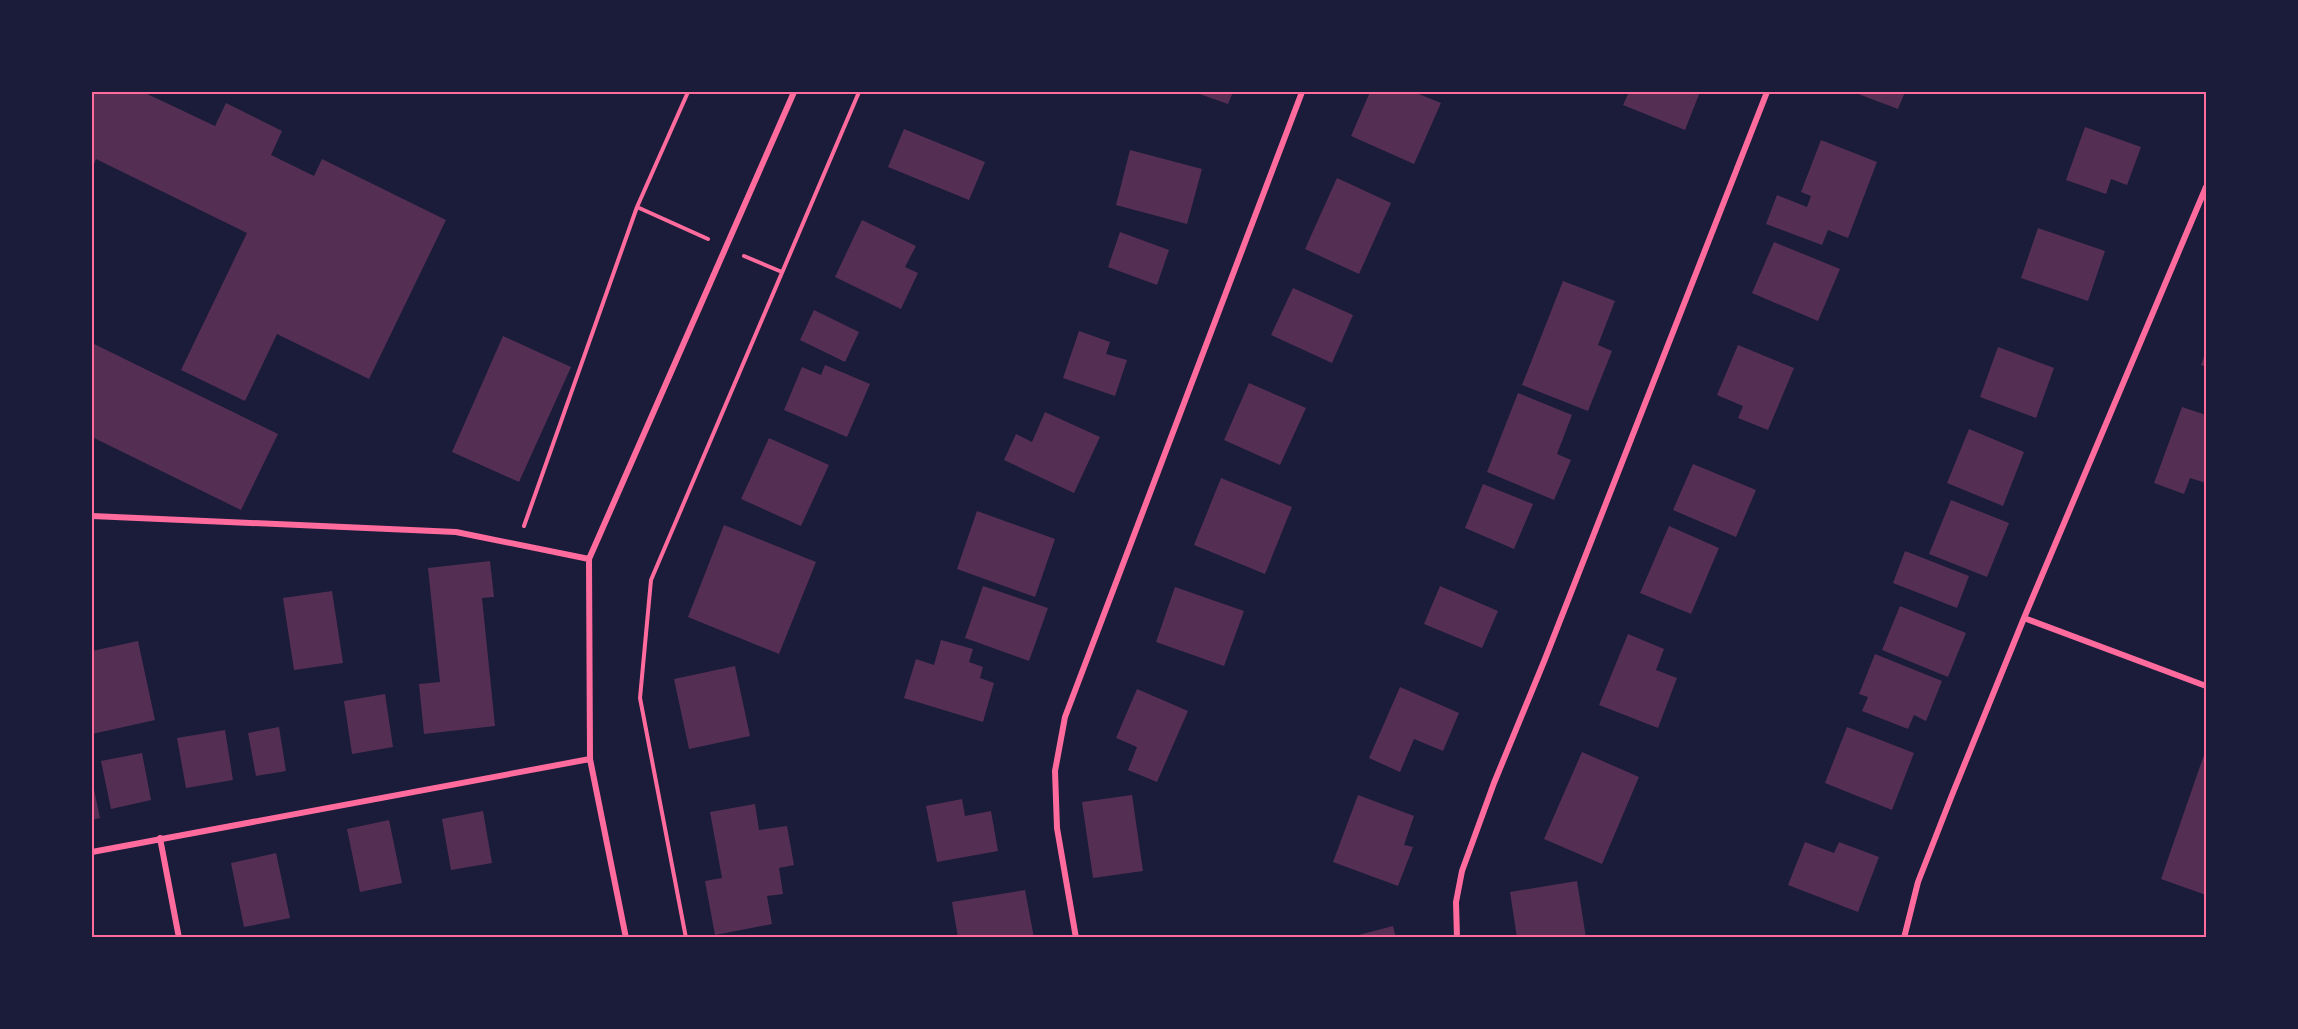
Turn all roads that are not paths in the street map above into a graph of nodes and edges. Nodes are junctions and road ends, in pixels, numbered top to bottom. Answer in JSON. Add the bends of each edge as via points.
{"nodes":[{"id":1,"x":794,"y":92,"type":"edge"},
{"id":2,"x":1302,"y":92,"type":"edge"},
{"id":3,"x":1767,"y":92,"type":"edge"},
{"id":4,"x":2206,"y":187,"type":"edge"},
{"id":5,"x":92,"y":516,"type":"edge"},
{"id":6,"x":589,"y":559,"type":"junction"},
{"id":7,"x":2024,"y":618,"type":"junction"},
{"id":8,"x":2206,"y":686,"type":"edge"},
{"id":9,"x":590,"y":759,"type":"junction"},
{"id":10,"x":160,"y":838,"type":"junction"},
{"id":11,"x":92,"y":852,"type":"edge"},
{"id":12,"x":178,"y":938,"type":"edge"},
{"id":13,"x":626,"y":938,"type":"edge"},
{"id":14,"x":1076,"y":938,"type":"edge"},
{"id":15,"x":1457,"y":938,"type":"edge"},
{"id":16,"x":1904,"y":938,"type":"edge"}],
"edges":[{"from":1,"to":6,"type":"street"},
{"from":2,"to":14,"type":"street","via":[[1065,717],[1055,771],[1057,828]]},
{"from":3,"to":15,"type":"street","via":[[1490,792],[1462,871],[1456,902]]},
{"from":4,"to":7,"type":"street"},
{"from":5,"to":6,"type":"street","via":[[456,532]]},
{"from":6,"to":9,"type":"street"},
{"from":7,"to":8,"type":"street"},
{"from":7,"to":16,"type":"street","via":[[1918,882]]},
{"from":9,"to":10,"type":"street"},
{"from":9,"to":13,"type":"street"},
{"from":10,"to":11,"type":"street"},
{"from":10,"to":12,"type":"street"}]}
